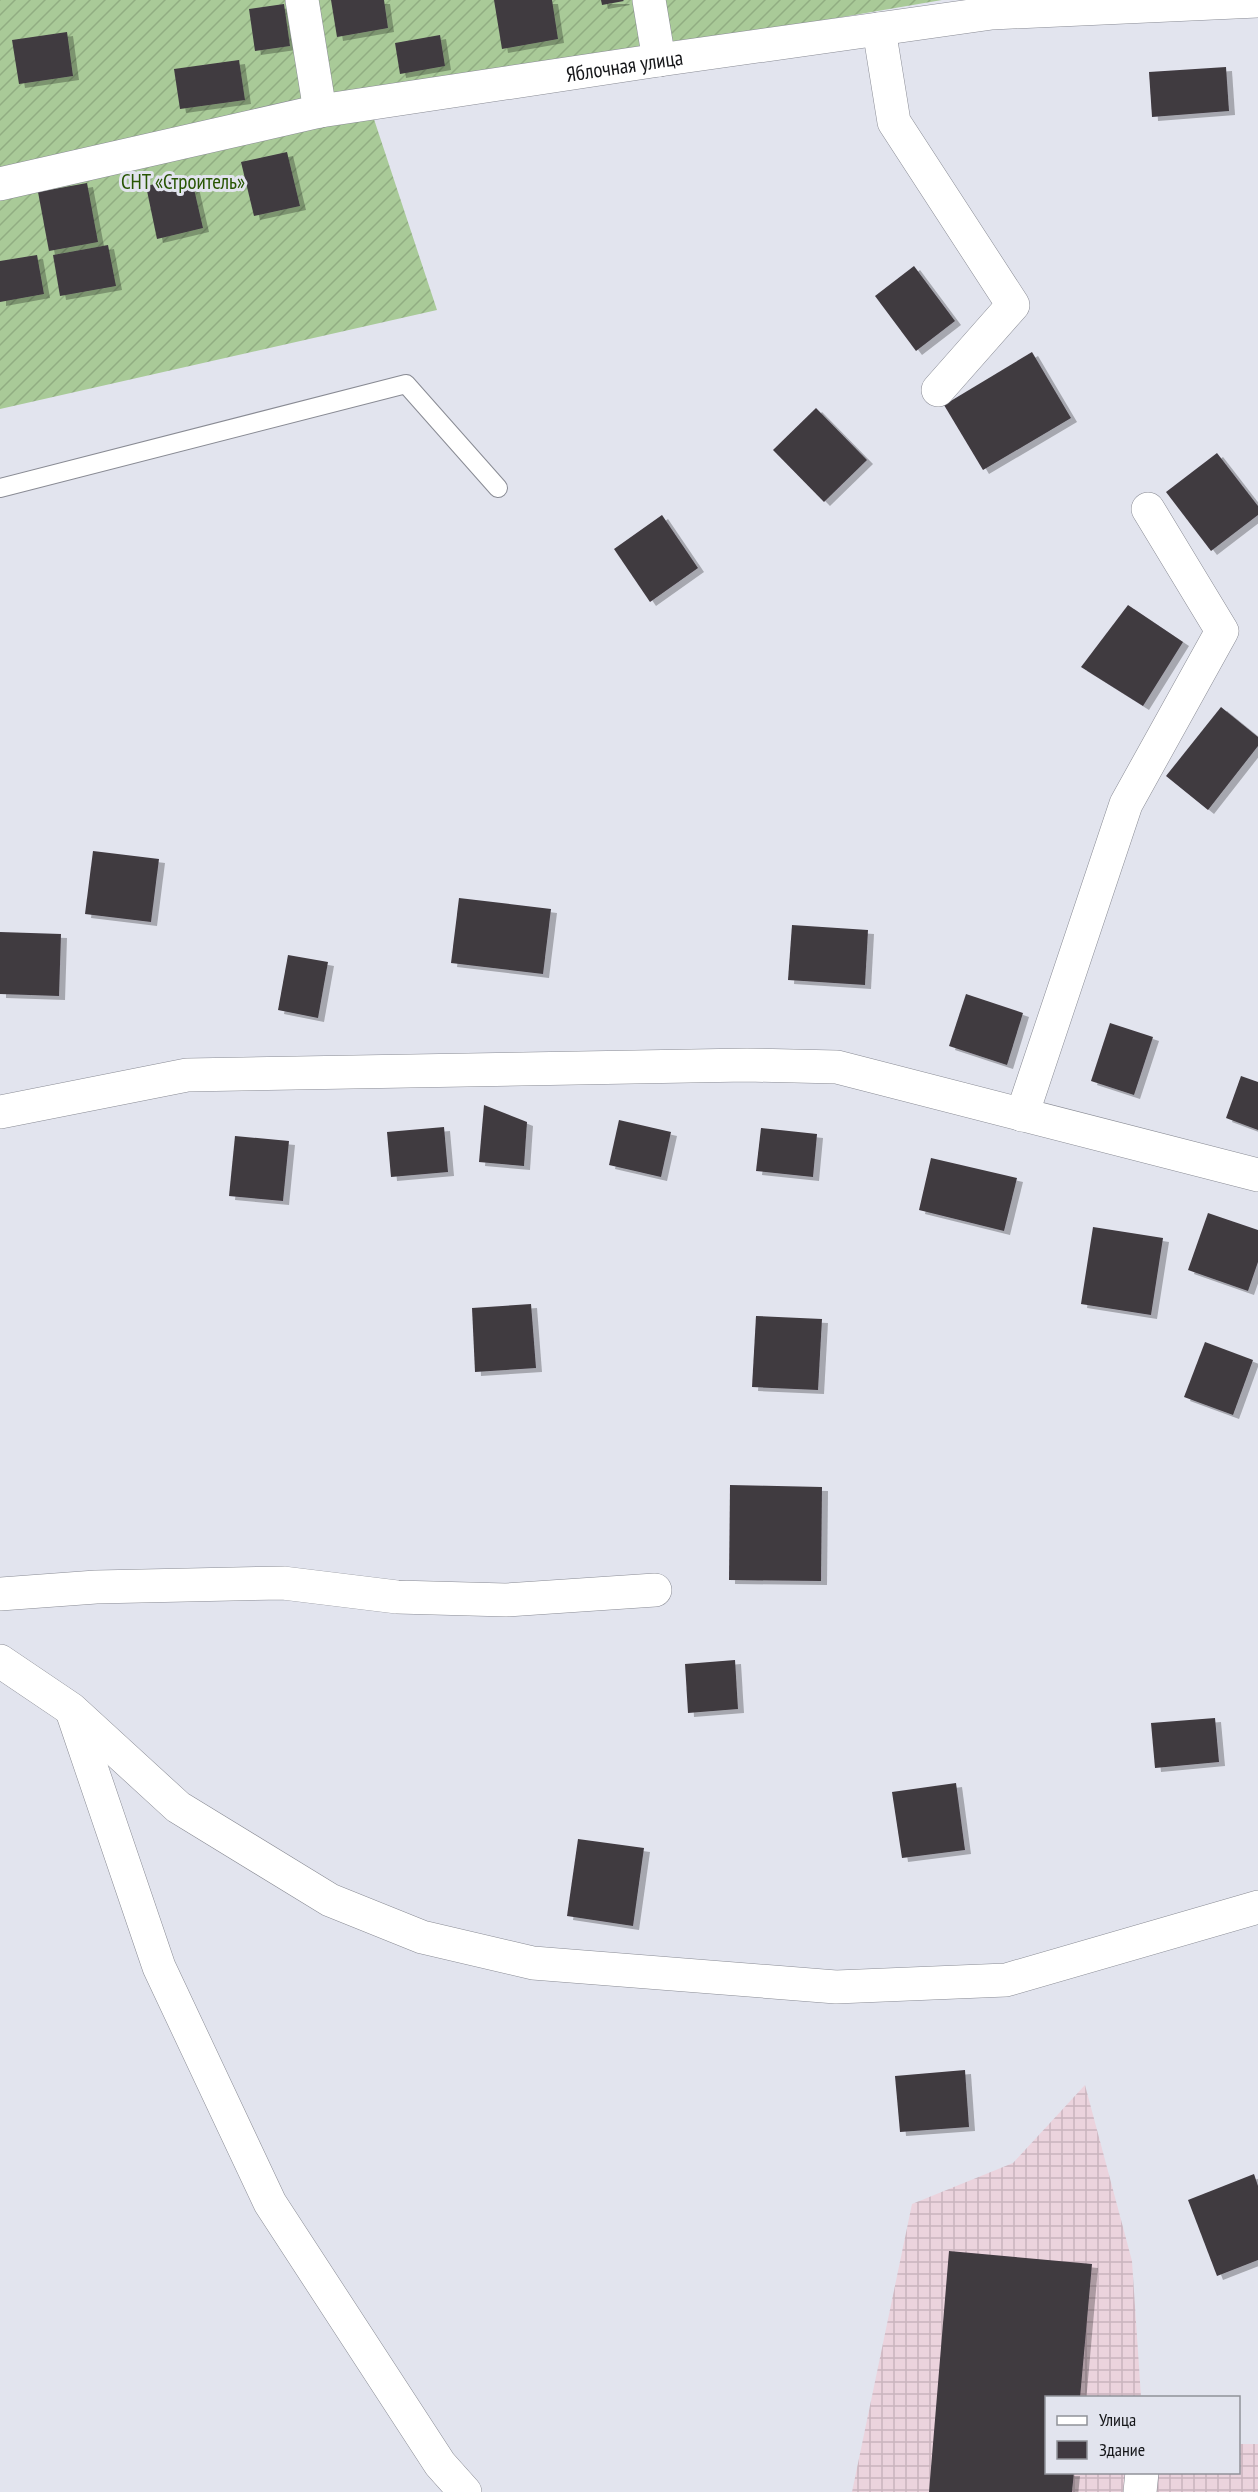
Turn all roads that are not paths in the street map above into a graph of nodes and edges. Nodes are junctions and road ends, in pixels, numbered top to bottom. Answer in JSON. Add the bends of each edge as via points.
{"nodes":[{"id":1,"x":302,"y":0,"type":"edge"},
{"id":2,"x":649,"y":0,"type":"edge"},
{"id":3,"x":1258,"y":1,"type":"edge"},
{"id":4,"x":991,"y":7,"type":"edge"},
{"id":5,"x":879,"y":29,"type":"junction"},
{"id":6,"x":659,"y":60,"type":"junction"},
{"id":7,"x":320,"y":111,"type":"junction"},
{"id":8,"x":1,"y":179,"type":"edge"},
{"id":9,"x":938,"y":390,"type":"dead end"},
{"id":10,"x":0,"y":488,"type":"edge"},
{"id":11,"x":498,"y":488,"type":"dead end"},
{"id":12,"x":1148,"y":509,"type":"dead end"},
{"id":13,"x":0,"y":1112,"type":"edge"},
{"id":14,"x":1022,"y":1115,"type":"junction"},
{"id":15,"x":1258,"y":1175,"type":"edge"},
{"id":16,"x":655,"y":1590,"type":"dead end"},
{"id":17,"x":0,"y":1594,"type":"edge"},
{"id":18,"x":0,"y":1661,"type":"edge"},
{"id":19,"x":71,"y":1709,"type":"junction"},
{"id":20,"x":1258,"y":1907,"type":"edge"},
{"id":21,"x":1142,"y":2474,"type":"edge"},
{"id":22,"x":465,"y":2492,"type":"edge"},
{"id":23,"x":1140,"y":2492,"type":"edge"}],
"edges":[{"from":1,"to":7,"type":"street"},
{"from":2,"to":6,"type":"street"},
{"from":3,"to":4,"type":"street","name":"Яблочная улица"},
{"from":4,"to":5,"type":"street","name":"Яблочная улица"},
{"from":5,"to":6,"type":"street","name":"Яблочная улица"},
{"from":5,"to":9,"type":"street","via":[[894,122],[1013,305]]},
{"from":6,"to":7,"type":"street","name":"Яблочная улица"},
{"from":7,"to":8,"type":"street","name":"Яблочная улица"},
{"from":10,"to":11,"type":"lane","via":[[406,384]]},
{"from":12,"to":14,"type":"street","via":[[1222,631],[1126,804]]},
{"from":13,"to":14,"type":"street","via":[[187,1075],[747,1065],[837,1067]]},
{"from":14,"to":15,"type":"street"},
{"from":16,"to":17,"type":"street","via":[[506,1600],[397,1597],[283,1583],[96,1587]]},
{"from":18,"to":19,"type":"street"},
{"from":19,"to":20,"type":"street","via":[[178,1807],[330,1900],[422,1937],[533,1963],[837,1988],[1006,1980]]},
{"from":19,"to":22,"type":"street","via":[[159,1967],[270,2203],[440,2464]]},
{"from":21,"to":23,"type":"street"}]}
